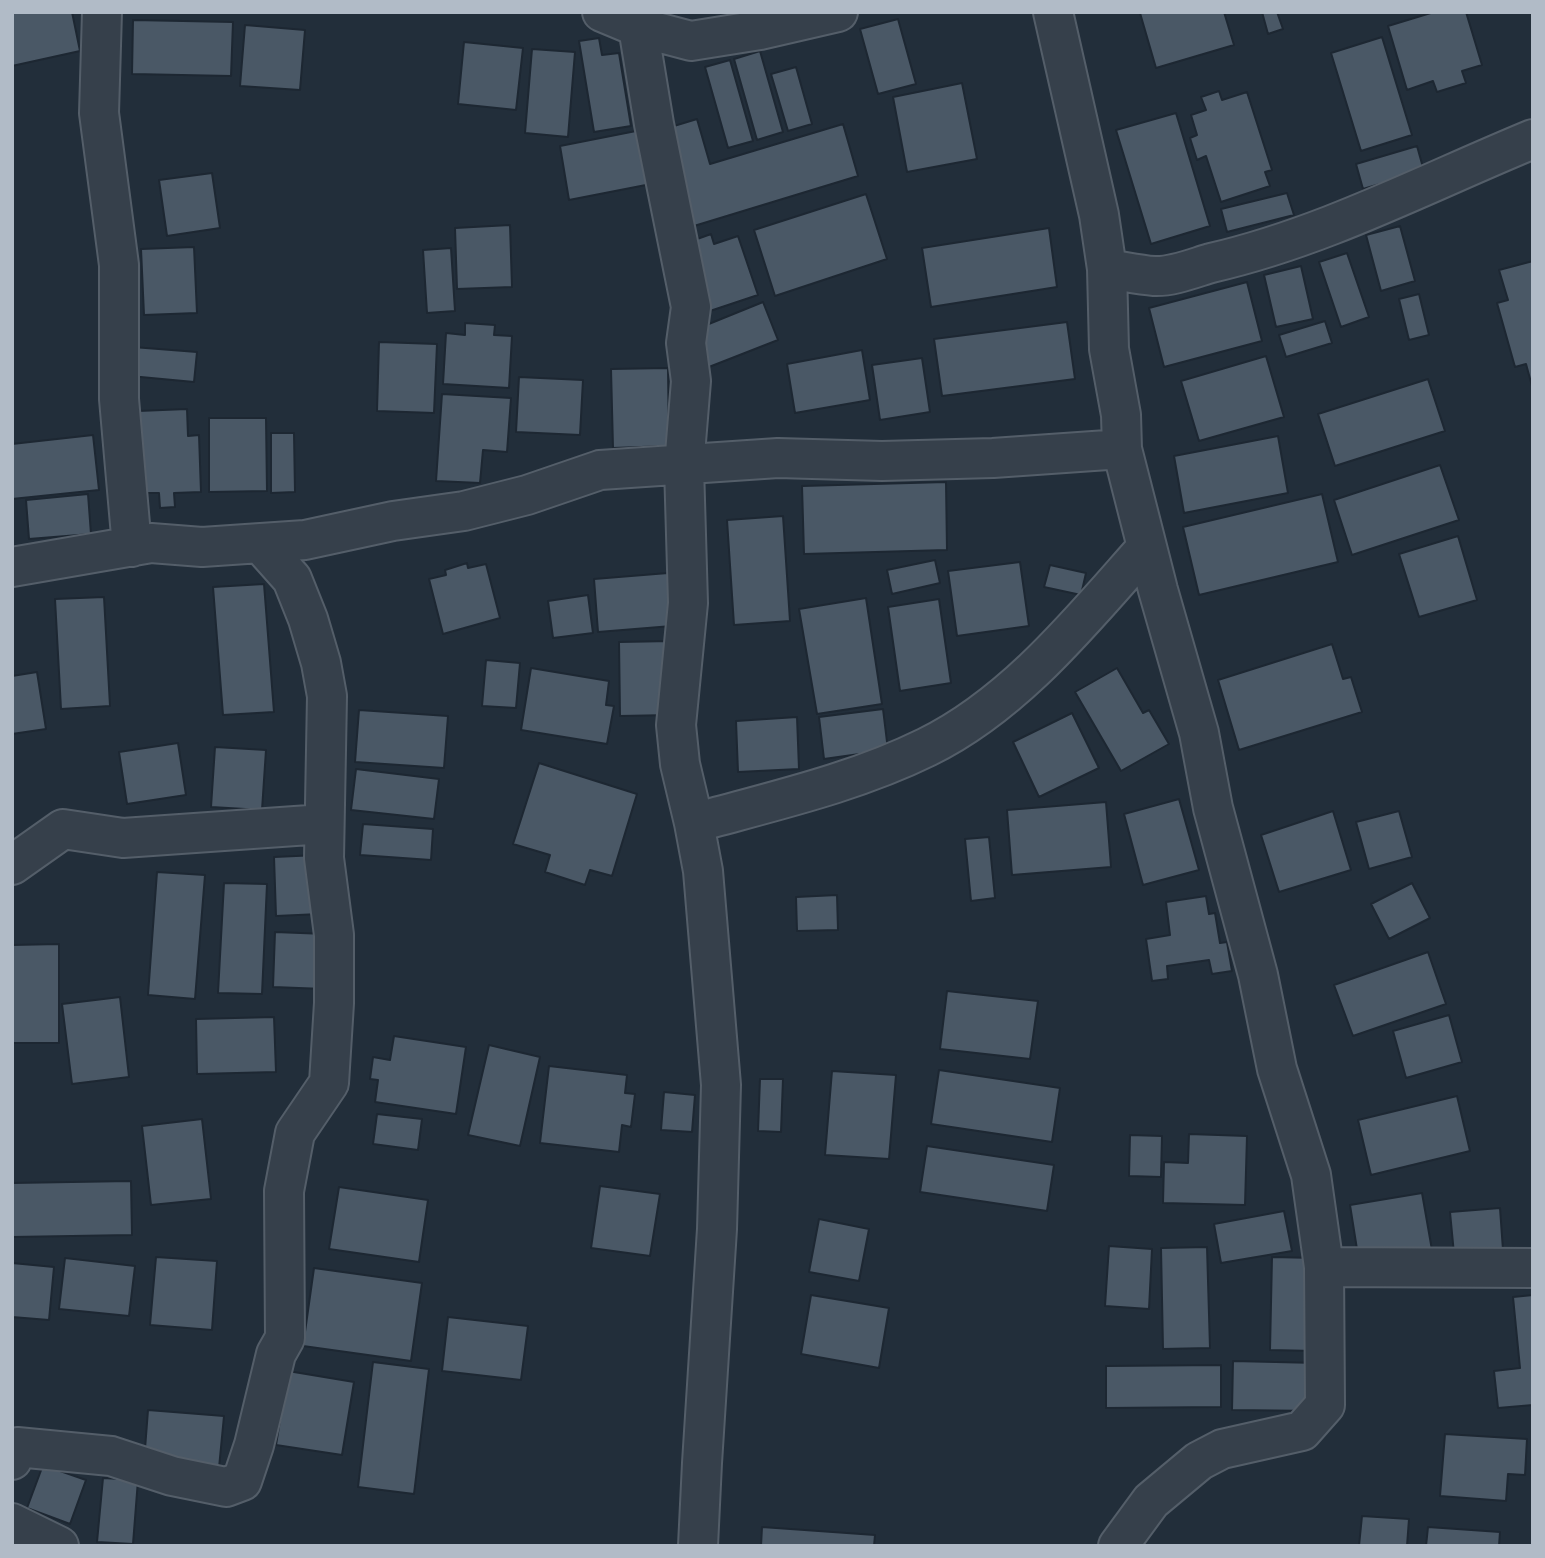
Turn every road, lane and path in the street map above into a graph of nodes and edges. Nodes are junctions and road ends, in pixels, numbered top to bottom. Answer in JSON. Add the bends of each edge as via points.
{"nodes":[{"id":1,"x":102,"y":12,"type":"edge"},
{"id":2,"x":601,"y":12,"type":"edge"},
{"id":3,"x":838,"y":12,"type":"edge"},
{"id":4,"x":1053,"y":12,"type":"edge"},
{"id":5,"x":638,"y":20,"type":"edge"},
{"id":6,"x":1533,"y":139,"type":"edge"},
{"id":7,"x":1107,"y":269,"type":"junction"},
{"id":8,"x":1122,"y":449,"type":"junction"},
{"id":9,"x":684,"y":466,"type":"junction"},
{"id":10,"x":305,"y":540,"type":"junction"},
{"id":11,"x":260,"y":542,"type":"junction"},
{"id":12,"x":132,"y":547,"type":"junction"},
{"id":13,"x":1147,"y":547,"type":"junction"},
{"id":14,"x":12,"y":567,"type":"edge"},
{"id":15,"x":292,"y":579,"type":"junction"},
{"id":16,"x":694,"y":823,"type":"junction"},
{"id":17,"x":324,"y":824,"type":"junction"},
{"id":18,"x":12,"y":865,"type":"edge"},
{"id":19,"x":1324,"y":1267,"type":"junction"},
{"id":20,"x":1533,"y":1268,"type":"edge"},
{"id":21,"x":12,"y":1460,"type":"edge"},
{"id":22,"x":12,"y":1523,"type":"edge"},
{"id":23,"x":59,"y":1546,"type":"edge"},
{"id":24,"x":698,"y":1546,"type":"edge"},
{"id":25,"x":1118,"y":1546,"type":"edge"}],
"edges":[{"from":1,"to":12,"type":"street","via":[[99,113],[119,265],[119,399]]},
{"from":2,"to":5,"type":"street"},
{"from":3,"to":5,"type":"street","via":[[691,41]]},
{"from":4,"to":7,"type":"street"},
{"from":5,"to":9,"type":"street","via":[[653,124],[691,307]]},
{"from":6,"to":7,"type":"street","via":[[1393,202],[1284,244],[1157,276]]},
{"from":7,"to":8,"type":"street","via":[[1109,349]]},
{"from":8,"to":9,"type":"street","via":[[882,461],[778,458]]},
{"from":8,"to":13,"type":"street"},
{"from":9,"to":10,"type":"street","via":[[600,470],[464,512]]},
{"from":9,"to":16,"type":"street","via":[[688,603],[676,725]]},
{"from":10,"to":11,"type":"street"},
{"from":10,"to":15,"type":"street"},
{"from":11,"to":12,"type":"street"},
{"from":11,"to":15,"type":"street"},
{"from":12,"to":14,"type":"street"},
{"from":13,"to":16,"type":"street","via":[[1042,662],[996,701],[929,746],[844,781]]},
{"from":13,"to":19,"type":"street","via":[[1199,733],[1277,1069],[1311,1175]]},
{"from":15,"to":17,"type":"street","via":[[308,619],[327,696]]},
{"from":16,"to":24,"type":"street","via":[[703,871],[721,1086]]},
{"from":17,"to":18,"type":"street","via":[[122,838],[63,829]]},
{"from":17,"to":21,"type":"street","via":[[334,935],[329,1083],[295,1133],[284,1191],[285,1338],[276,1354],[242,1481],[226,1486],[172,1476],[111,1456],[18,1447]]},
{"from":19,"to":20,"type":"street"},
{"from":19,"to":25,"type":"street","via":[[1325,1405],[1302,1431],[1222,1449],[1199,1461],[1151,1501]]},
{"from":22,"to":23,"type":"street"}]}
